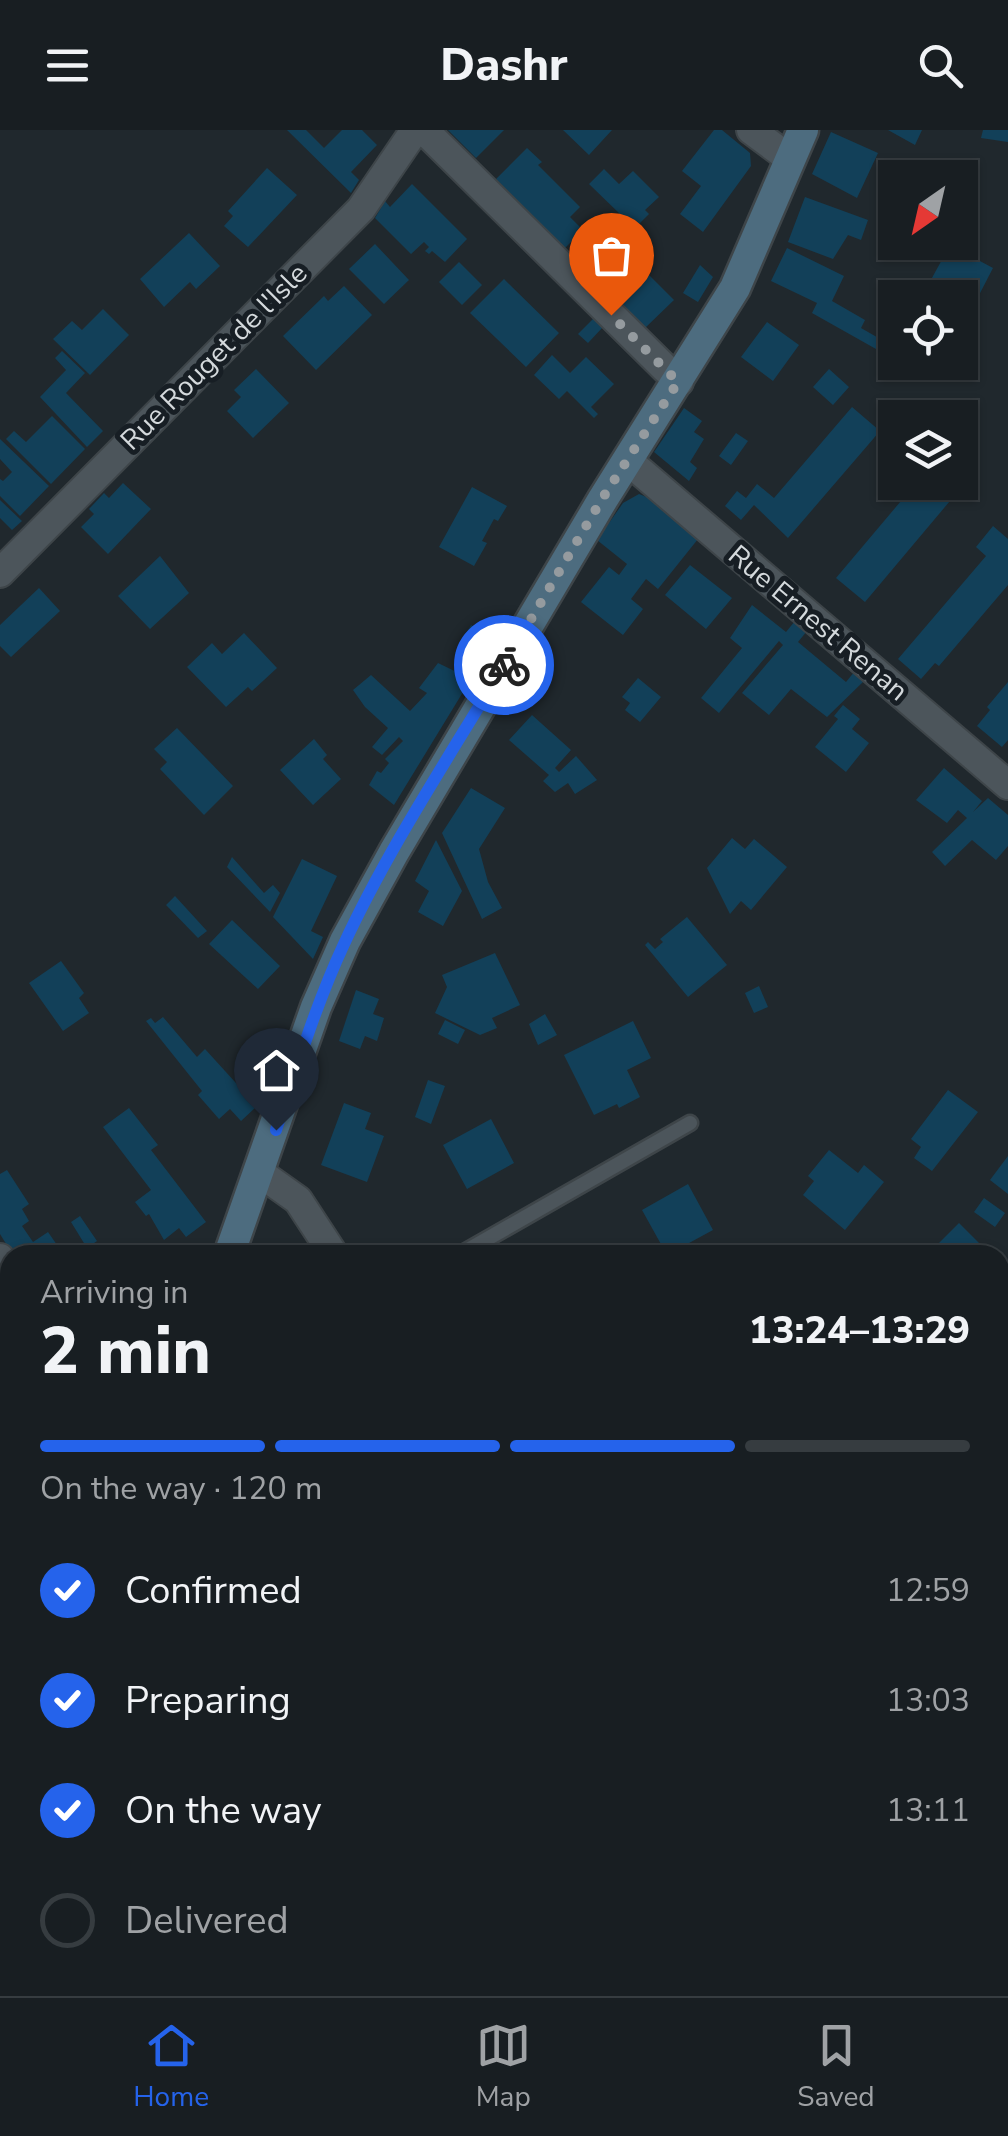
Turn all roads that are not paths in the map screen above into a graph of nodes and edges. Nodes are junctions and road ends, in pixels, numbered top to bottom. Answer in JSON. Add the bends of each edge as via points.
{"nodes":[{"id":1,"x":415,"y":130,"type":"edge"},
{"id":2,"x":424,"y":130,"type":"edge"},
{"id":3,"x":751,"y":130,"type":"edge"},
{"id":4,"x":803,"y":130,"type":"edge"},
{"id":5,"x":790,"y":160,"type":"junction"},
{"id":6,"x":678,"y":382,"type":"junction"},
{"id":7,"x":627,"y":460,"type":"junction"},
{"id":8,"x":0,"y":573,"type":"edge"},
{"id":9,"x":1008,"y":785,"type":"edge"},
{"id":10,"x":690,"y":1123,"type":"dead end"},
{"id":11,"x":260,"y":1173,"type":"junction"},
{"id":12,"x":233,"y":1245,"type":"edge"},
{"id":13,"x":327,"y":1245,"type":"edge"},
{"id":14,"x":477,"y":1245,"type":"edge"}],
"edges":[{"from":1,"to":8,"type":"street","name":"Rue Rouget de l'Isle","via":[[361,209]]},
{"from":2,"to":6,"type":"street"},
{"from":3,"to":5,"type":"street"},
{"from":4,"to":5,"type":"main road"},
{"from":5,"to":6,"type":"main road","via":[[736,288]]},
{"from":6,"to":7,"type":"main road"},
{"from":7,"to":9,"type":"street","name":"Rue Ernest Renan"},
{"from":7,"to":11,"type":"main road","via":[[346,941]]},
{"from":10,"to":14,"type":"lane"},
{"from":11,"to":12,"type":"main road"},
{"from":11,"to":13,"type":"street","via":[[298,1200]]}]}
